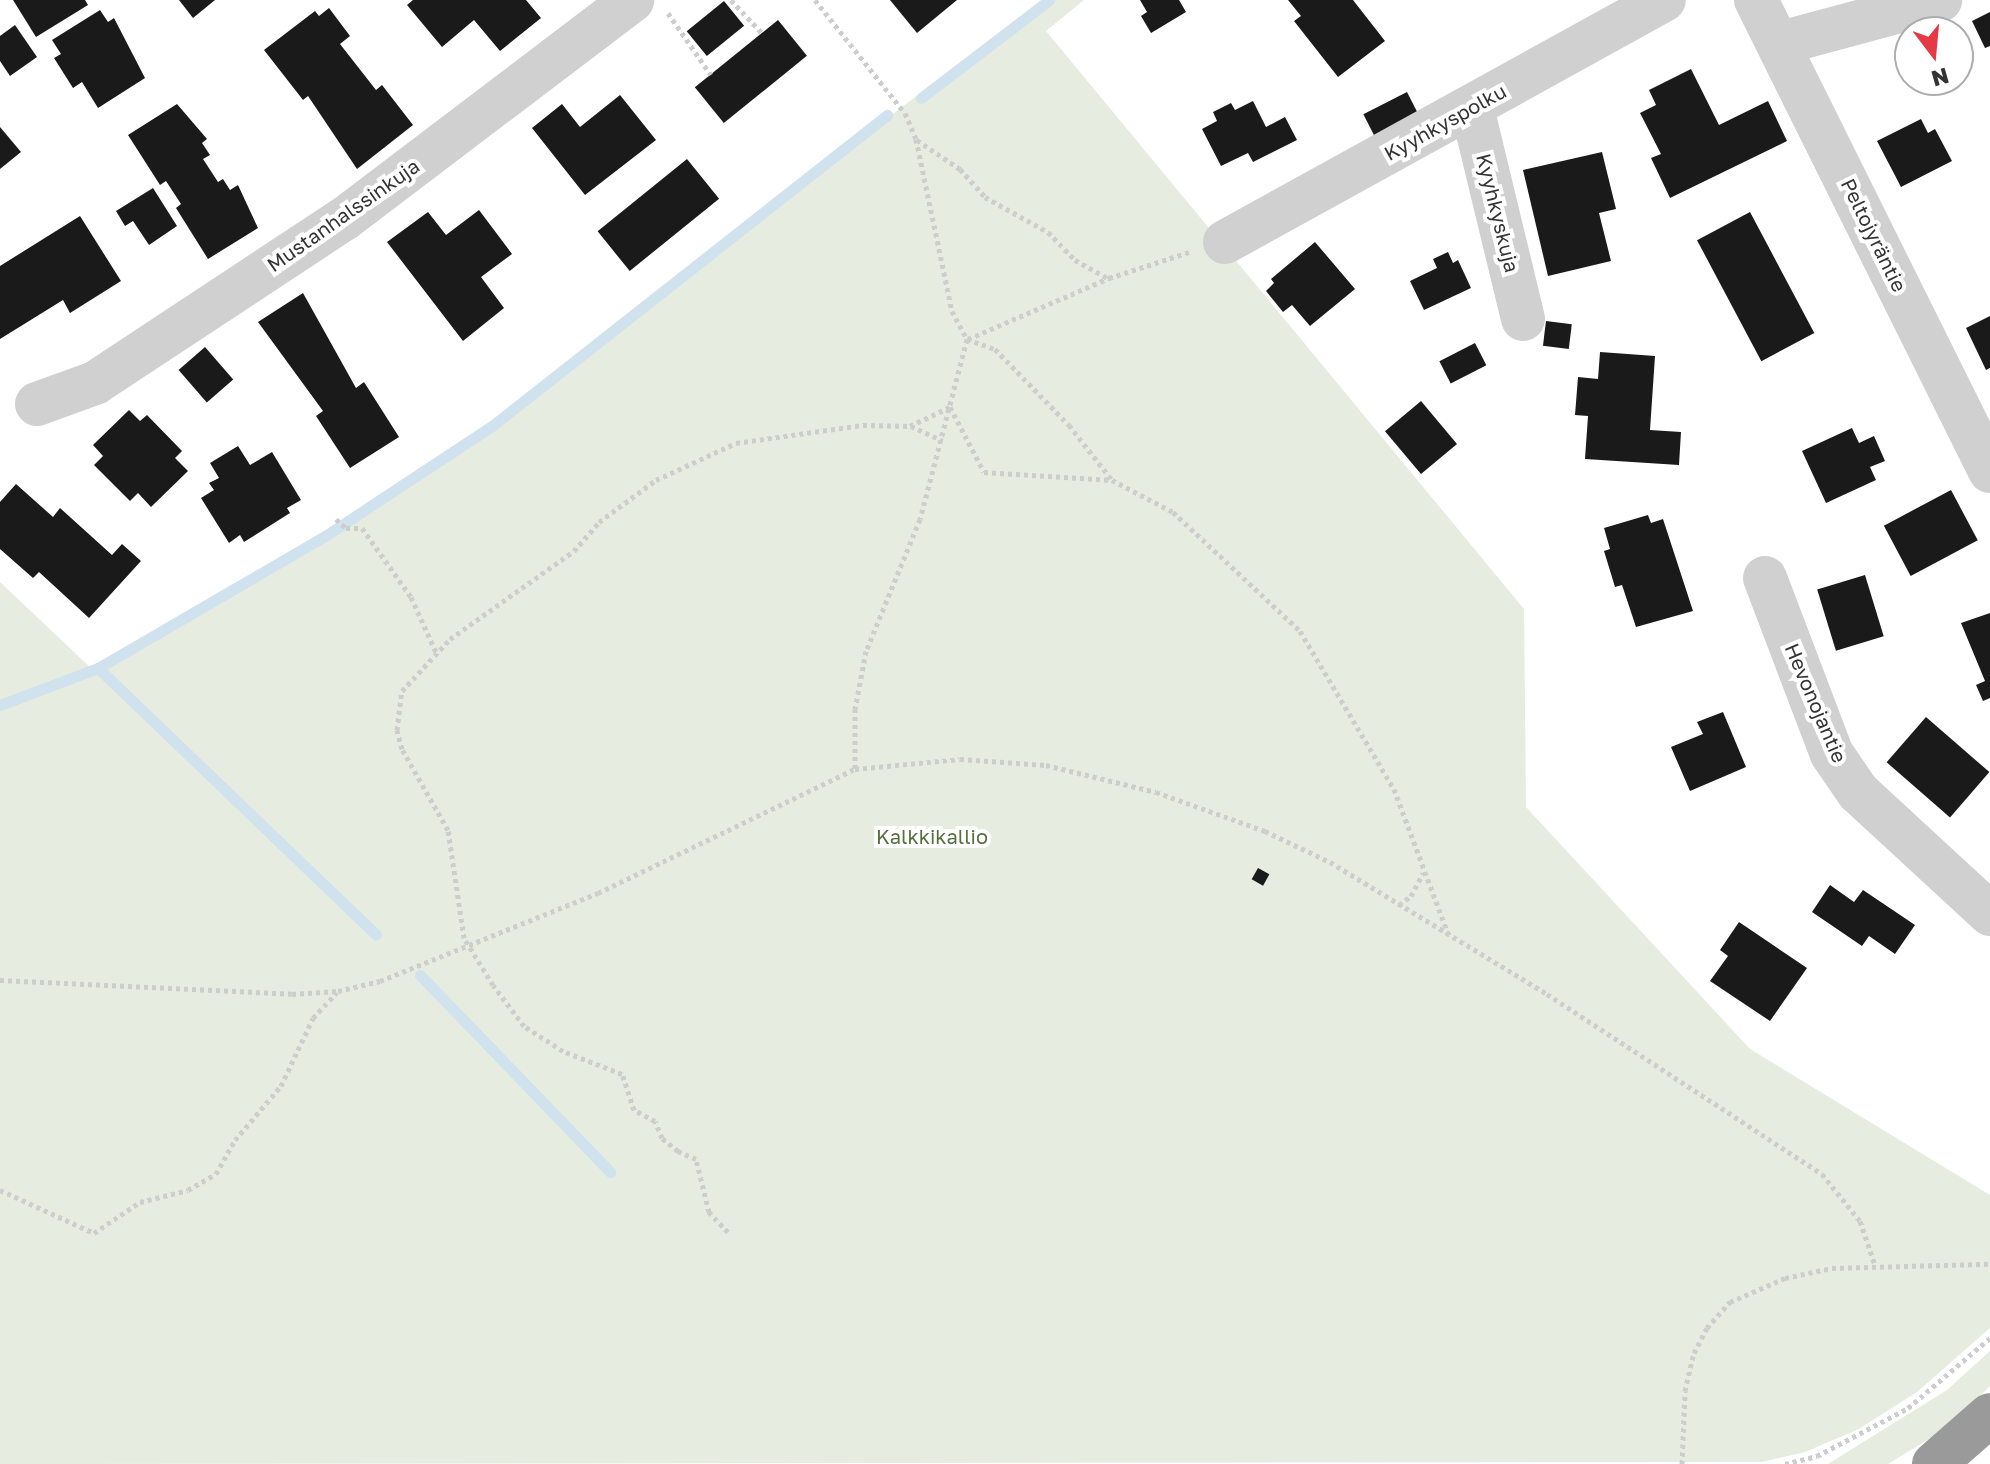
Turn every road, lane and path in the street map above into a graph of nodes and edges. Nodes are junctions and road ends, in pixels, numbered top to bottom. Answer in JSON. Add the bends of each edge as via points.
{"nodes":[{"id":1,"x":731,"y":0,"type":"edge"},
{"id":2,"x":815,"y":0,"type":"edge"},
{"id":3,"x":1664,"y":0,"type":"edge"},
{"id":4,"x":1756,"y":0,"type":"edge"},
{"id":5,"x":1940,"y":0,"type":"edge"},
{"id":6,"x":649,"y":5,"type":"edge"},
{"id":7,"x":762,"y":33,"type":"dead end"},
{"id":8,"x":1781,"y":43,"type":"junction"},
{"id":9,"x":711,"y":75,"type":"dead end"},
{"id":10,"x":1472,"y":108,"type":"junction"},
{"id":11,"x":916,"y":139,"type":"junction"},
{"id":12,"x":1225,"y":242,"type":"joint"},
{"id":13,"x":1109,"y":278,"type":"junction"},
{"id":14,"x":1523,"y":319,"type":"dead end"},
{"id":15,"x":967,"y":339,"type":"junction"},
{"id":16,"x":37,"y":404,"type":"dead end"},
{"id":17,"x":950,"y":407,"type":"junction"},
{"id":18,"x":910,"y":426,"type":"junction"},
{"id":19,"x":943,"y":441,"type":"junction"},
{"id":20,"x":1990,"y":471,"type":"edge"},
{"id":21,"x":1112,"y":480,"type":"junction"},
{"id":22,"x":336,"y":519,"type":"dead end"},
{"id":23,"x":1765,"y":578,"type":"dead end"},
{"id":24,"x":436,"y":653,"type":"junction"},
{"id":25,"x":855,"y":769,"type":"junction"},
{"id":26,"x":1423,"y":873,"type":"junction"},
{"id":27,"x":1399,"y":905,"type":"junction"},
{"id":28,"x":1990,"y":914,"type":"edge"},
{"id":29,"x":1449,"y":936,"type":"junction"},
{"id":30,"x":472,"y":945,"type":"junction"},
{"id":31,"x":0,"y":980,"type":"edge"},
{"id":32,"x":338,"y":991,"type":"junction"},
{"id":33,"x":0,"y":1190,"type":"edge"},
{"id":34,"x":728,"y":1232,"type":"dead end"},
{"id":35,"x":1990,"y":1264,"type":"edge"},
{"id":36,"x":1875,"y":1265,"type":"junction"},
{"id":37,"x":1990,"y":1338,"type":"edge"},
{"id":38,"x":1990,"y":1415,"type":"edge"},
{"id":39,"x":1682,"y":1464,"type":"edge"},
{"id":40,"x":1785,"y":1464,"type":"edge"},
{"id":41,"x":1934,"y":1464,"type":"edge"}],
"edges":[{"from":1,"to":7,"type":"path"},
{"from":2,"to":11,"type":"path","via":[[905,113]]},
{"from":3,"to":10,"type":"street","name":"Kyyhkyspolku"},
{"from":4,"to":8,"type":"street","name":"Peltojyräntie"},
{"from":5,"to":8,"type":"street"},
{"from":6,"to":9,"type":"path"},
{"from":6,"to":16,"type":"street","name":"Mustanhalssinkuja","via":[[344,219],[95,383]]},
{"from":8,"to":20,"type":"street","name":"Peltojyräntie"},
{"from":10,"to":12,"type":"street","name":"Kyyhkyspolku"},
{"from":10,"to":14,"type":"street","name":"Kyyhkyskuja"},
{"from":11,"to":13,"type":"path","via":[[960,169],[985,197],[1048,232],[1075,260]]},
{"from":11,"to":15,"type":"path","via":[[952,311]]},
{"from":12,"to":13,"type":"path"},
{"from":13,"to":15,"type":"path"},
{"from":15,"to":17,"type":"path"},
{"from":15,"to":21,"type":"path","via":[[995,349],[1069,425]]},
{"from":17,"to":18,"type":"path"},
{"from":17,"to":19,"type":"path"},
{"from":17,"to":21,"type":"path","via":[[984,472]]},
{"from":18,"to":19,"type":"path"},
{"from":18,"to":24,"type":"path","via":[[863,425],[776,436],[707,453],[656,480],[599,522],[574,551]]},
{"from":19,"to":25,"type":"path","via":[[920,519],[866,651],[855,709]]},
{"from":21,"to":26,"type":"path","via":[[1173,512],[1300,631],[1394,789]]},
{"from":22,"to":24,"type":"path","via":[[346,528],[362,528],[411,597]]},
{"from":23,"to":28,"type":"street","name":"Hevonojantie","via":[[1832,754],[1858,792]]},
{"from":24,"to":30,"type":"path","via":[[402,691],[397,730],[427,799],[448,830],[461,923]]},
{"from":25,"to":27,"type":"path","via":[[960,759],[1046,765],[1156,792],[1265,831],[1330,862]]},
{"from":25,"to":30,"type":"path","via":[[598,893]]},
{"from":26,"to":27,"type":"path","via":[[1411,896]]},
{"from":26,"to":29,"type":"path"},
{"from":27,"to":29,"type":"path"},
{"from":29,"to":36,"type":"path","via":[[1822,1174],[1860,1221]]},
{"from":30,"to":32,"type":"path","via":[[380,981]]},
{"from":30,"to":34,"type":"path","via":[[524,1026],[563,1051],[622,1074],[634,1110],[655,1121],[662,1138],[678,1151],[696,1159],[709,1212],[724,1221]]},
{"from":31,"to":32,"type":"path","via":[[292,994]]},
{"from":32,"to":33,"type":"path","via":[[313,1018],[281,1086],[235,1140],[216,1174],[188,1190],[140,1202],[94,1233]]},
{"from":35,"to":36,"type":"path"},
{"from":36,"to":39,"type":"path","via":[[1785,1278],[1730,1302],[1707,1328],[1685,1391]]},
{"from":37,"to":40,"type":"path","via":[[1908,1408],[1831,1450]]},
{"from":38,"to":41,"type":"highway"}]}
